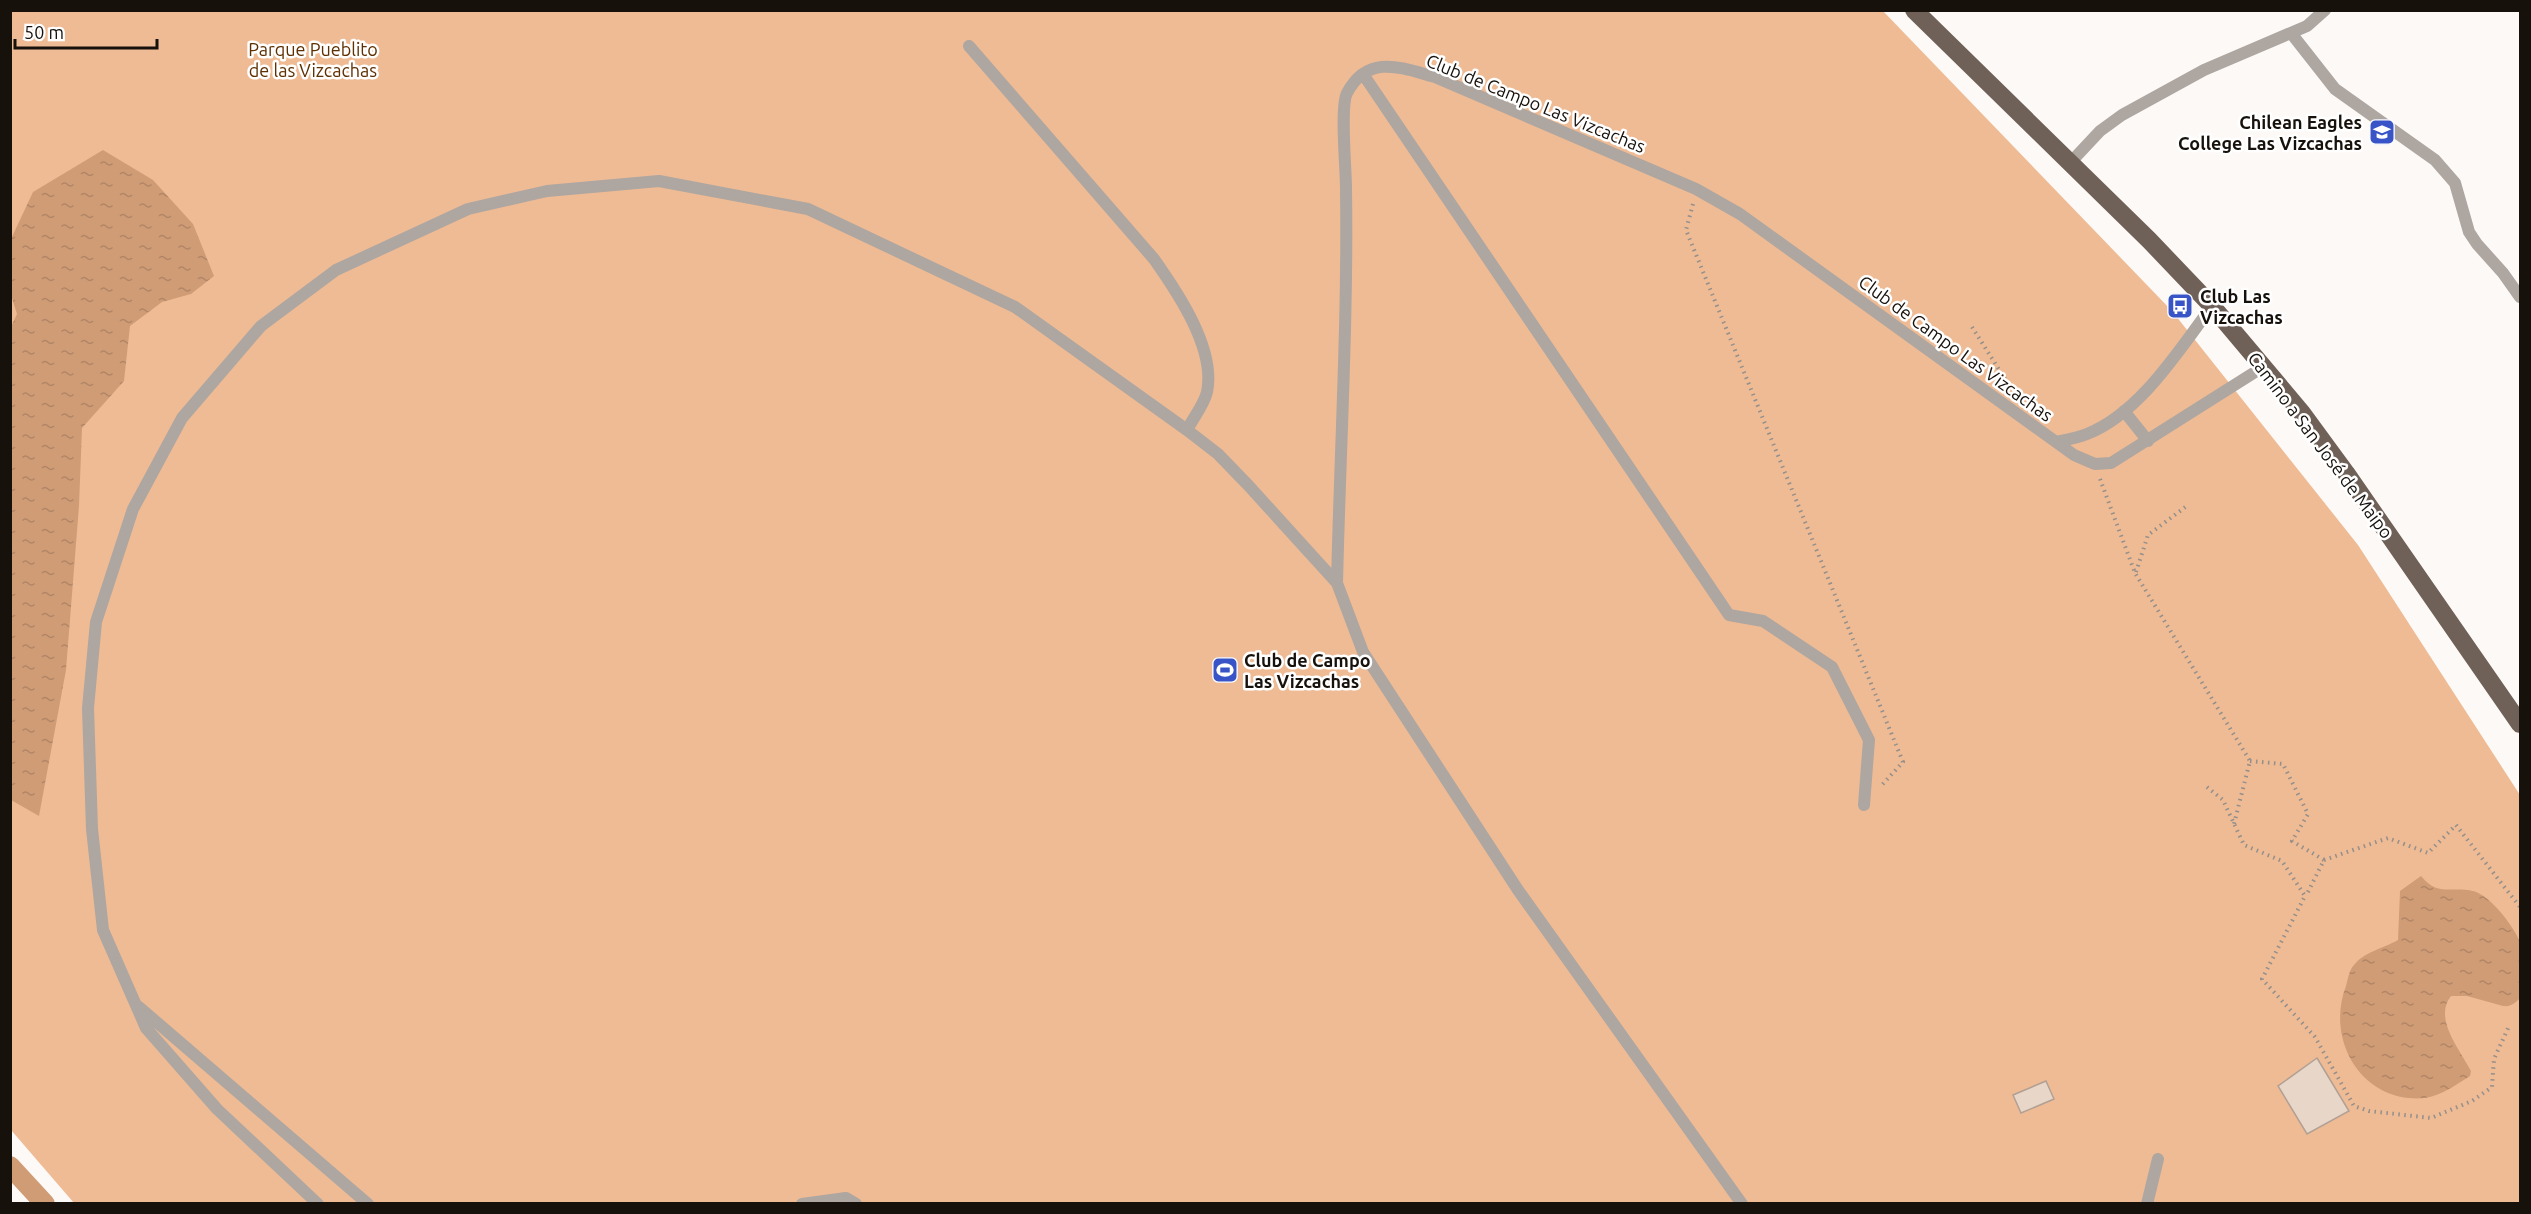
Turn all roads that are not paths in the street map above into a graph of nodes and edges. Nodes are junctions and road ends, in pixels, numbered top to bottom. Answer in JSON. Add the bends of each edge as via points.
{"nodes":[{"id":1,"x":1914,"y":10,"type":"edge"},
{"id":2,"x":2325,"y":10,"type":"edge"},
{"id":3,"x":2291,"y":33,"type":"junction"},
{"id":4,"x":969,"y":46,"type":"dead end"},
{"id":5,"x":1363,"y":74,"type":"junction"},
{"id":6,"x":2070,"y":163,"type":"junction"},
{"id":7,"x":2503,"y":273,"type":"junction"},
{"id":8,"x":2520,"y":284,"type":"edge"},
{"id":9,"x":2520,"y":297,"type":"edge"},
{"id":10,"x":2212,"y":306,"type":"junction"},
{"id":11,"x":2263,"y":367,"type":"junction"},
{"id":12,"x":2124,"y":411,"type":"junction"},
{"id":13,"x":1187,"y":430,"type":"junction"},
{"id":14,"x":2148,"y":441,"type":"junction"},
{"id":15,"x":2056,"y":442,"type":"junction"},
{"id":16,"x":1337,"y":584,"type":"junction"},
{"id":17,"x":2520,"y":724,"type":"edge"},
{"id":18,"x":1864,"y":805,"type":"road end"},
{"id":19,"x":136,"y":1004,"type":"junction"},
{"id":20,"x":2158,"y":1159,"type":"dead end"},
{"id":21,"x":318,"y":1203,"type":"edge"},
{"id":22,"x":368,"y":1203,"type":"edge"},
{"id":23,"x":802,"y":1203,"type":"edge"},
{"id":24,"x":856,"y":1203,"type":"edge"},
{"id":25,"x":1742,"y":1203,"type":"edge"},
{"id":26,"x":2147,"y":1203,"type":"edge"}],
"edges":[{"from":1,"to":6,"type":"main road","name":"Camino a San José de Maipo"},
{"from":2,"to":3,"type":"lane","via":[[2307,27]]},
{"from":3,"to":6,"type":"lane","via":[[2204,70],[2122,115],[2100,131]]},
{"from":3,"to":7,"type":"lane","via":[[2335,89],[2435,160],[2449,175],[2455,183],[2469,232]]},
{"from":4,"to":13,"type":"lane","via":[[1154,259],[1172,285],[1194,324],[1208,365],[1207,393]]},
{"from":5,"to":15,"type":"lane","name":"Club de Campo Las Vizcachas","via":[[1391,66],[1435,77],[1696,189],[1740,214]]},
{"from":5,"to":16,"type":"lane","via":[[1346,94],[1345,111]]},
{"from":5,"to":18,"type":"lane","via":[[1729,615],[1762,621],[1832,667],[1869,740]]},
{"from":6,"to":10,"type":"main road","name":"Camino a San José de Maipo"},
{"from":7,"to":8,"type":"lane"},
{"from":7,"to":9,"type":"lane"},
{"from":10,"to":11,"type":"main road","name":"Camino a San José de Maipo"},
{"from":10,"to":12,"type":"lane","name":"Club de Campo Las Vizcachas","via":[[2166,367]]},
{"from":11,"to":14,"type":"lane"},
{"from":11,"to":17,"type":"main road","name":"Camino a San José de Maipo","via":[[2346,473]]},
{"from":12,"to":14,"type":"lane"},
{"from":12,"to":15,"type":"lane","name":"Club de Campo Las Vizcachas","via":[[2088,434]]},
{"from":13,"to":16,"type":"lane","via":[[1218,454]]},
{"from":13,"to":19,"type":"lane","via":[[1015,307],[808,209],[659,181],[547,191],[468,209],[336,270],[261,326],[182,418],[133,509],[96,622],[88,708],[92,829],[103,930]]},
{"from":14,"to":15,"type":"lane","name":"Club de Campo Las Vizcachas","via":[[2111,463],[2095,464]]},
{"from":16,"to":25,"type":"lane","via":[[1363,652],[1518,890]]},
{"from":19,"to":21,"type":"lane","via":[[146,1028],[217,1109]]},
{"from":19,"to":22,"type":"lane"},
{"from":20,"to":26,"type":"lane"},
{"from":23,"to":24,"type":"lane","via":[[846,1198]]}]}
